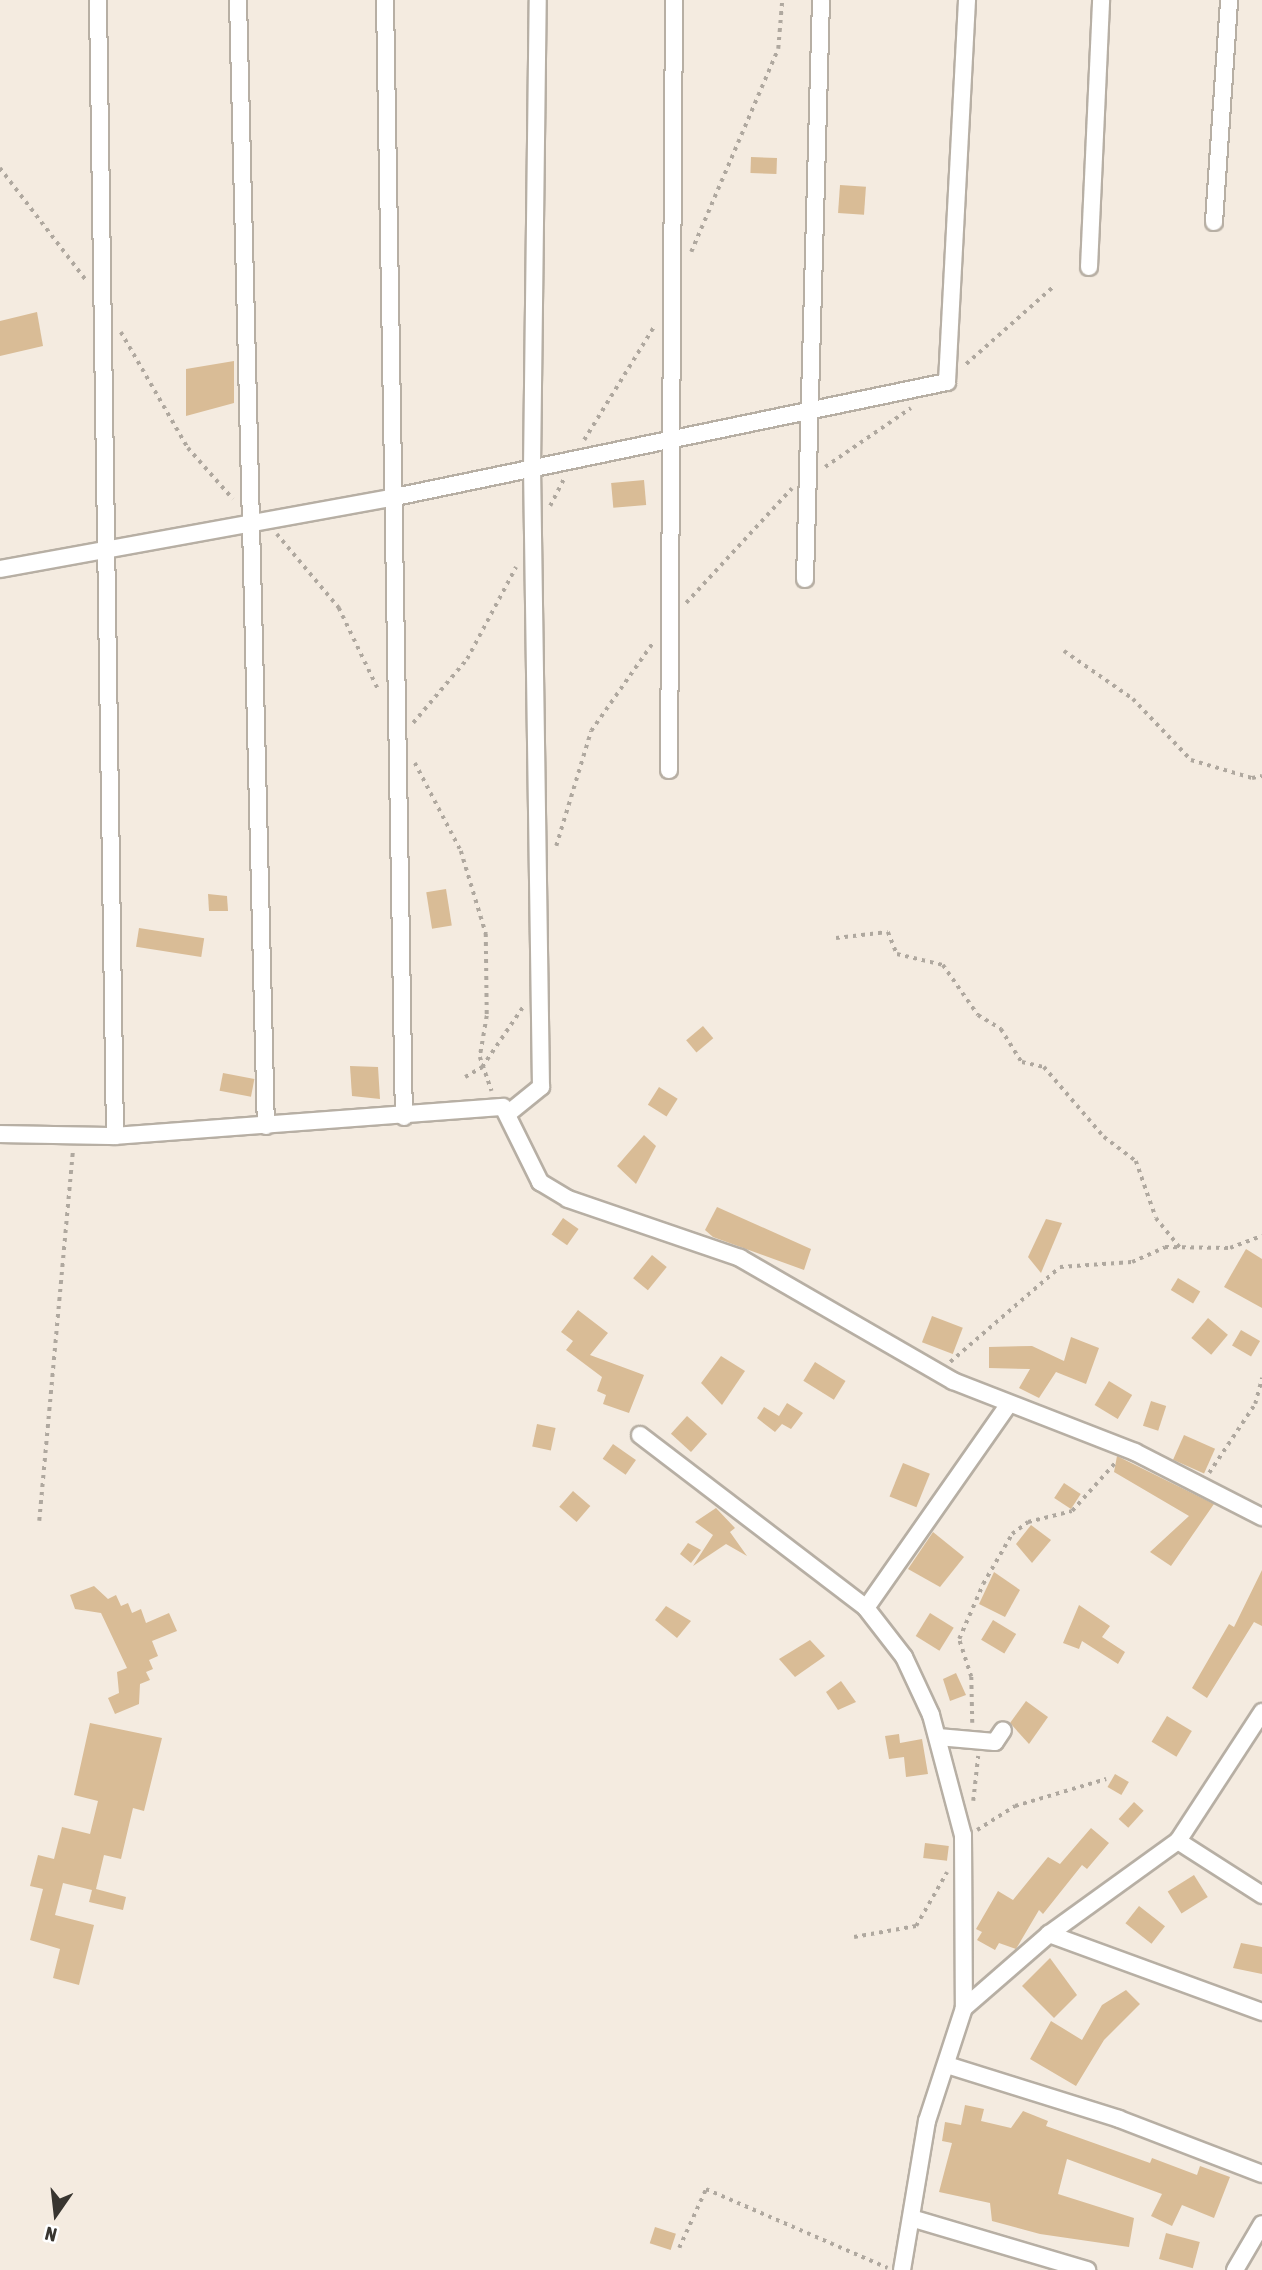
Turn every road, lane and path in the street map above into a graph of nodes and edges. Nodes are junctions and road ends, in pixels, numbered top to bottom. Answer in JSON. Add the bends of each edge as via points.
{"nodes":[{"id":1,"x":97,"y":0,"type":"edge"},
{"id":2,"x":238,"y":0,"type":"edge"},
{"id":3,"x":385,"y":0,"type":"edge"},
{"id":4,"x":538,"y":0,"type":"edge"},
{"id":5,"x":674,"y":0,"type":"edge"},
{"id":6,"x":782,"y":0,"type":"edge"},
{"id":7,"x":821,"y":0,"type":"edge"},
{"id":8,"x":967,"y":0,"type":"edge"},
{"id":9,"x":1101,"y":0,"type":"edge"},
{"id":10,"x":1229,"y":0,"type":"edge"},
{"id":11,"x":0,"y":168,"type":"edge"},
{"id":12,"x":1214,"y":222,"type":"dead end"},
{"id":13,"x":689,"y":257,"type":"dead end"},
{"id":14,"x":1089,"y":267,"type":"dead end"},
{"id":15,"x":1053,"y":287,"type":"dead end"},
{"id":16,"x":673,"y":293,"type":"junction"},
{"id":17,"x":106,"y":302,"type":"junction"},
{"id":18,"x":947,"y":382,"type":"junction"},
{"id":19,"x":918,"y":404,"type":"dead end"},
{"id":20,"x":807,"y":411,"type":"junction"},
{"id":21,"x":675,"y":439,"type":"junction"},
{"id":22,"x":574,"y":459,"type":"junction"},
{"id":23,"x":532,"y":468,"type":"junction"},
{"id":24,"x":807,"y":478,"type":"junction"},
{"id":25,"x":395,"y":497,"type":"junction"},
{"id":26,"x":251,"y":523,"type":"junction"},
{"id":27,"x":533,"y":531,"type":"junction"},
{"id":28,"x":103,"y":551,"type":"junction"},
{"id":29,"x":0,"y":569,"type":"edge"},
{"id":30,"x":805,"y":579,"type":"dead end"},
{"id":31,"x":672,"y":623,"type":"junction"},
{"id":32,"x":1064,"y":651,"type":"dead end"},
{"id":33,"x":399,"y":732,"type":"junction"},
{"id":34,"x":669,"y":770,"type":"dead end"},
{"id":35,"x":1262,"y":776,"type":"edge"},
{"id":36,"x":553,"y":854,"type":"dead end"},
{"id":37,"x":835,"y":938,"type":"dead end"},
{"id":38,"x":529,"y":994,"type":"dead end"},
{"id":39,"x":465,"y":1077,"type":"dead end"},
{"id":40,"x":510,"y":1112,"type":"junction"},
{"id":41,"x":404,"y":1117,"type":"junction"},
{"id":42,"x":266,"y":1126,"type":"junction"},
{"id":43,"x":0,"y":1134,"type":"edge"},
{"id":44,"x":115,"y":1136,"type":"junction"},
{"id":45,"x":74,"y":1140,"type":"junction"},
{"id":46,"x":1262,"y":1236,"type":"edge"},
{"id":47,"x":1181,"y":1249,"type":"junction"},
{"id":48,"x":922,"y":1365,"type":"junction"},
{"id":49,"x":1262,"y":1378,"type":"edge"},
{"id":50,"x":1008,"y":1405,"type":"junction"},
{"id":51,"x":640,"y":1435,"type":"dead end"},
{"id":52,"x":1122,"y":1448,"type":"junction"},
{"id":53,"x":1201,"y":1487,"type":"junction"},
{"id":54,"x":1262,"y":1517,"type":"edge"},
{"id":55,"x":39,"y":1521,"type":"dead end"},
{"id":56,"x":866,"y":1608,"type":"junction"},
{"id":57,"x":1262,"y":1712,"type":"edge"},
{"id":58,"x":1003,"y":1730,"type":"dead end"},
{"id":59,"x":938,"y":1737,"type":"junction"},
{"id":60,"x":981,"y":1742,"type":"junction"},
{"id":61,"x":1106,"y":1780,"type":"dead end"},
{"id":62,"x":972,"y":1808,"type":"dead end"},
{"id":63,"x":974,"y":1819,"type":"dead end"},
{"id":64,"x":968,"y":1839,"type":"junction"},
{"id":65,"x":1178,"y":1841,"type":"junction"},
{"id":66,"x":1262,"y":1895,"type":"edge"},
{"id":67,"x":1049,"y":1934,"type":"junction"},
{"id":68,"x":854,"y":1937,"type":"dead end"},
{"id":69,"x":964,"y":2007,"type":"junction"},
{"id":70,"x":1262,"y":2012,"type":"edge"},
{"id":71,"x":947,"y":2065,"type":"junction"},
{"id":72,"x":1262,"y":2174,"type":"edge"},
{"id":73,"x":911,"y":2218,"type":"junction"},
{"id":74,"x":1262,"y":2224,"type":"edge"},
{"id":75,"x":679,"y":2248,"type":"dead end"},
{"id":76,"x":893,"y":2270,"type":"edge"},
{"id":77,"x":902,"y":2270,"type":"edge"},
{"id":78,"x":1087,"y":2270,"type":"edge"},
{"id":79,"x":1235,"y":2270,"type":"edge"}],
"edges":[{"from":1,"to":17,"type":"street"},
{"from":2,"to":26,"type":"street"},
{"from":3,"to":25,"type":"street"},
{"from":4,"to":23,"type":"street"},
{"from":5,"to":16,"type":"street"},
{"from":6,"to":13,"type":"path","via":[[778,49]]},
{"from":7,"to":20,"type":"street"},
{"from":8,"to":18,"type":"street"},
{"from":9,"to":14,"type":"street"},
{"from":10,"to":12,"type":"street"},
{"from":11,"to":17,"type":"path"},
{"from":15,"to":18,"type":"path"},
{"from":16,"to":21,"type":"street"},
{"from":16,"to":22,"type":"path","via":[[606,396]]},
{"from":17,"to":26,"type":"path","via":[[151,392]]},
{"from":17,"to":28,"type":"street"},
{"from":18,"to":20,"type":"street"},
{"from":19,"to":24,"type":"path"},
{"from":20,"to":21,"type":"street"},
{"from":20,"to":24,"type":"street"},
{"from":21,"to":22,"type":"street"},
{"from":21,"to":31,"type":"street"},
{"from":22,"to":23,"type":"street"},
{"from":22,"to":27,"type":"path"},
{"from":23,"to":25,"type":"street"},
{"from":23,"to":27,"type":"street"},
{"from":24,"to":30,"type":"street"},
{"from":24,"to":31,"type":"path","via":[[749,529]]},
{"from":25,"to":26,"type":"street"},
{"from":25,"to":33,"type":"street"},
{"from":26,"to":28,"type":"street"},
{"from":26,"to":42,"type":"street"},
{"from":27,"to":33,"type":"path","via":[[467,659],[424,717]]},
{"from":27,"to":40,"type":"street","via":[[541,1087]]},
{"from":28,"to":29,"type":"street"},
{"from":28,"to":44,"type":"street"},
{"from":31,"to":34,"type":"street"},
{"from":31,"to":36,"type":"path","via":[[646,648],[591,731]]},
{"from":32,"to":35,"type":"path","via":[[1133,699],[1191,760]]},
{"from":33,"to":41,"type":"street"},
{"from":37,"to":47,"type":"path","via":[[888,932],[897,954],[943,965],[978,1014],[1001,1029],[1022,1062],[1044,1067],[1095,1128],[1136,1161],[1156,1218]]},
{"from":38,"to":39,"type":"path","via":[[512,1030],[482,1067]]},
{"from":40,"to":41,"type":"street","via":[[503,1107]]},
{"from":40,"to":48,"type":"street","via":[[520,1150],[540,1182],[615,1217],[740,1258]]},
{"from":41,"to":42,"type":"street"},
{"from":42,"to":44,"type":"street"},
{"from":43,"to":45,"type":"street"},
{"from":44,"to":45,"type":"street"},
{"from":45,"to":55,"type":"path"},
{"from":46,"to":47,"type":"path","via":[[1230,1248]]},
{"from":47,"to":48,"type":"path","via":[[1165,1247],[1132,1262],[1091,1269],[1076,1262],[1060,1267],[964,1354],[944,1366]]},
{"from":48,"to":50,"type":"street"},
{"from":49,"to":53,"type":"path","via":[[1255,1404]]},
{"from":50,"to":52,"type":"street"},
{"from":50,"to":56,"type":"street"},
{"from":51,"to":56,"type":"street"},
{"from":52,"to":53,"type":"street"},
{"from":52,"to":60,"type":"path","via":[[1108,1476],[1072,1511],[1028,1522],[1012,1534],[968,1613],[959,1639],[971,1677],[972,1724]]},
{"from":53,"to":54,"type":"street"},
{"from":56,"to":59,"type":"street","via":[[904,1657]]},
{"from":57,"to":65,"type":"street"},
{"from":58,"to":60,"type":"street","via":[[995,1742]]},
{"from":59,"to":60,"type":"street"},
{"from":59,"to":64,"type":"street"},
{"from":60,"to":62,"type":"path"},
{"from":61,"to":64,"type":"path","via":[[1025,1801]]},
{"from":63,"to":64,"type":"path"},
{"from":64,"to":68,"type":"path","via":[[916,1926]]},
{"from":64,"to":69,"type":"street"},
{"from":65,"to":66,"type":"street"},
{"from":65,"to":67,"type":"street"},
{"from":67,"to":69,"type":"street"},
{"from":67,"to":70,"type":"street"},
{"from":69,"to":71,"type":"street"},
{"from":71,"to":72,"type":"street","via":[[1119,2119]]},
{"from":71,"to":73,"type":"street","via":[[927,2121]]},
{"from":73,"to":77,"type":"street"},
{"from":73,"to":78,"type":"street"},
{"from":74,"to":79,"type":"street"},
{"from":75,"to":76,"type":"path","via":[[706,2189]]}]}
